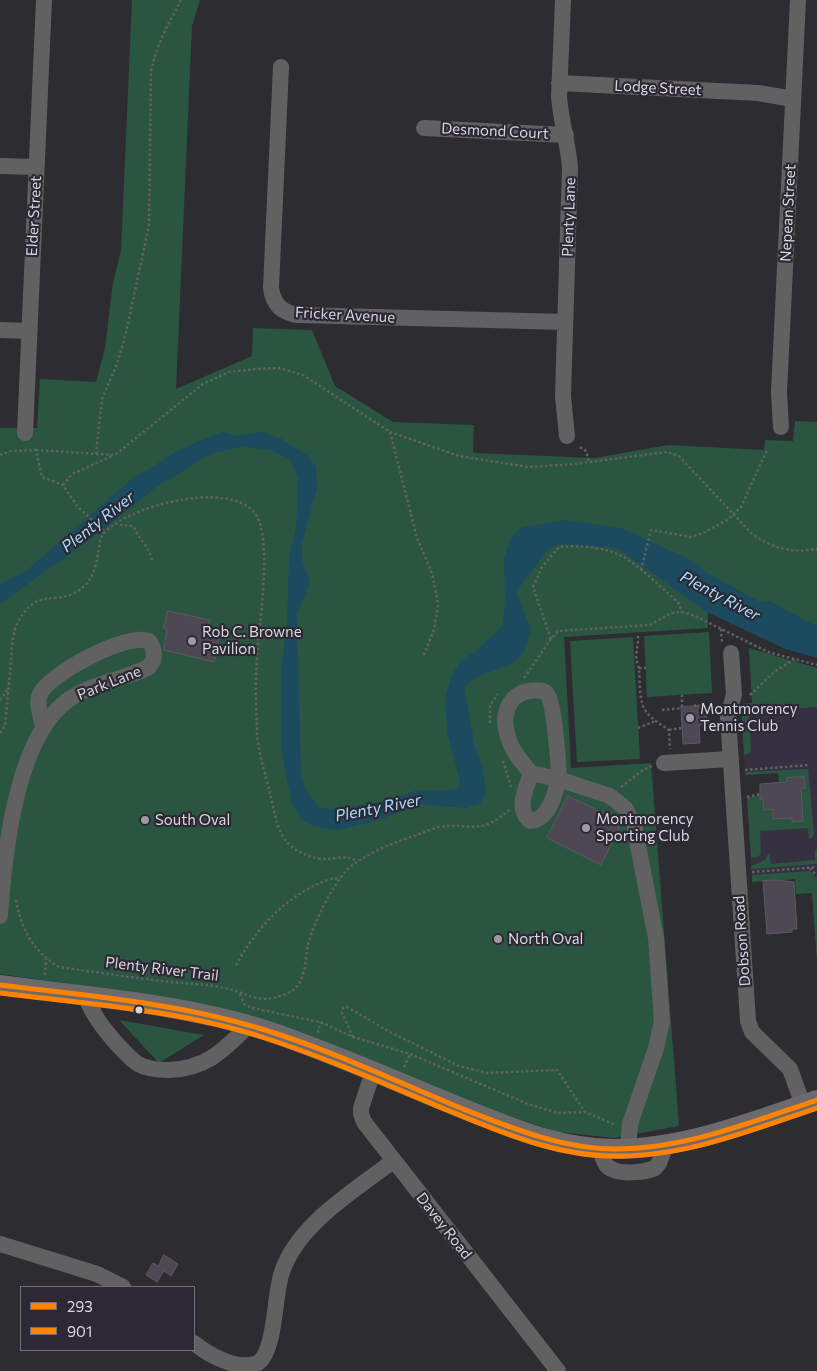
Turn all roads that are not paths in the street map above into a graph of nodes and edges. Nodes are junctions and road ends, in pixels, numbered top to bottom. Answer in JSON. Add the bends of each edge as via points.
{"nodes":[{"id":1,"x":44,"y":0,"type":"edge"},
{"id":2,"x":563,"y":0,"type":"edge"},
{"id":3,"x":798,"y":0,"type":"edge"},
{"id":4,"x":280,"y":67,"type":"dead end"},
{"id":5,"x":559,"y":83,"type":"junction"},
{"id":6,"x":793,"y":94,"type":"junction"},
{"id":7,"x":424,"y":128,"type":"dead end"},
{"id":8,"x":566,"y":135,"type":"junction"},
{"id":9,"x":0,"y":166,"type":"edge"},
{"id":10,"x":36,"y":167,"type":"junction"},
{"id":11,"x":565,"y":322,"type":"junction"},
{"id":12,"x":0,"y":330,"type":"edge"},
{"id":13,"x":29,"y":331,"type":"junction"},
{"id":14,"x":781,"y":427,"type":"dead end"},
{"id":15,"x":25,"y":433,"type":"dead end"},
{"id":16,"x":567,"y":436,"type":"dead end"},
{"id":17,"x":731,"y":653,"type":"dead end"},
{"id":18,"x":42,"y":728,"type":"junction"},
{"id":19,"x":730,"y":758,"type":"junction"},
{"id":20,"x":668,"y":763,"type":"road end"},
{"id":21,"x":531,"y":774,"type":"junction"},
{"id":22,"x":558,"y":779,"type":"junction"},
{"id":23,"x":0,"y":916,"type":"edge"},
{"id":24,"x":0,"y":984,"type":"edge"},
{"id":25,"x":85,"y":995,"type":"junction"},
{"id":26,"x":248,"y":1026,"type":"junction"},
{"id":27,"x":373,"y":1072,"type":"junction"},
{"id":28,"x":810,"y":1102,"type":"edge"},
{"id":29,"x":666,"y":1144,"type":"junction"},
{"id":30,"x":600,"y":1148,"type":"junction"},
{"id":31,"x":628,"y":1149,"type":"junction"},
{"id":32,"x":393,"y":1161,"type":"junction"},
{"id":33,"x":0,"y":1244,"type":"edge"},
{"id":34,"x":121,"y":1286,"type":"edge"},
{"id":35,"x":195,"y":1344,"type":"edge"},
{"id":36,"x":558,"y":1371,"type":"edge"}],
"edges":[{"from":1,"to":10,"type":"street","name":"Elder Street"},
{"from":2,"to":5,"type":"street","name":"Plenty Lane"},
{"from":3,"to":6,"type":"street","name":"Nepean Street"},
{"from":4,"to":11,"type":"street","name":"Fricker Avenue","via":[[271,288],[275,303],[280,308],[298,314]]},
{"from":5,"to":6,"type":"street","name":"Lodge Street"},
{"from":5,"to":8,"type":"street","name":"Plenty Lane","via":[[560,113]]},
{"from":6,"to":14,"type":"street","name":"Nepean Street","via":[[779,392]]},
{"from":7,"to":8,"type":"street","name":"Desmond Court"},
{"from":8,"to":11,"type":"street","name":"Plenty Lane","via":[[570,167]]},
{"from":9,"to":10,"type":"street"},
{"from":10,"to":13,"type":"street","name":"Elder Street"},
{"from":11,"to":16,"type":"street","name":"Plenty Lane","via":[[563,396]]},
{"from":12,"to":13,"type":"street"},
{"from":13,"to":15,"type":"street","name":"Elder Street"},
{"from":17,"to":19,"type":"street","name":"Dobson Road","via":[[734,694],[728,717]]},
{"from":18,"to":18,"type":"street","name":"Park Lane","via":[[39,695],[62,672],[104,650],[141,639],[149,641],[154,654],[149,667],[77,694],[58,708]]},
{"from":18,"to":23,"type":"street","name":"Park Lane","via":[[26,765],[6,850]]},
{"from":19,"to":20,"type":"street"},
{"from":19,"to":28,"type":"street","name":"Dobson Road","via":[[749,1025],[755,1035],[790,1068]]},
{"from":21,"to":22,"type":"street"},
{"from":21,"to":22,"type":"street","via":[[521,807],[524,817],[530,821],[544,816]]},
{"from":21,"to":22,"type":"street","via":[[509,741],[506,714],[508,705],[519,695],[527,691],[543,691],[549,696],[552,708]]},
{"from":22,"to":31,"type":"street","via":[[610,796],[625,808],[634,825],[652,912],[662,1011],[660,1033],[630,1124]]},
{"from":24,"to":25,"type":"main road"},
{"from":25,"to":26,"type":"main road","via":[[173,1009]]},
{"from":25,"to":26,"type":"street","via":[[96,1019],[129,1056],[141,1066],[155,1069],[184,1070],[202,1063],[223,1050]]},
{"from":26,"to":27,"type":"main road"},
{"from":27,"to":30,"type":"main road","via":[[547,1139]]},
{"from":27,"to":32,"type":"street","name":"Davey Road","via":[[361,1114]]},
{"from":28,"to":29,"type":"main road","via":[[723,1131]]},
{"from":29,"to":30,"type":"street","via":[[658,1166],[638,1171],[611,1169],[604,1162]]},
{"from":29,"to":31,"type":"main road"},
{"from":30,"to":31,"type":"main road"},
{"from":32,"to":35,"type":"street","via":[[314,1223],[288,1259],[278,1288],[270,1344],[258,1363],[238,1368]]},
{"from":32,"to":36,"type":"street","name":"Davey Road"},
{"from":33,"to":34,"type":"street","via":[[97,1274]]}]}
